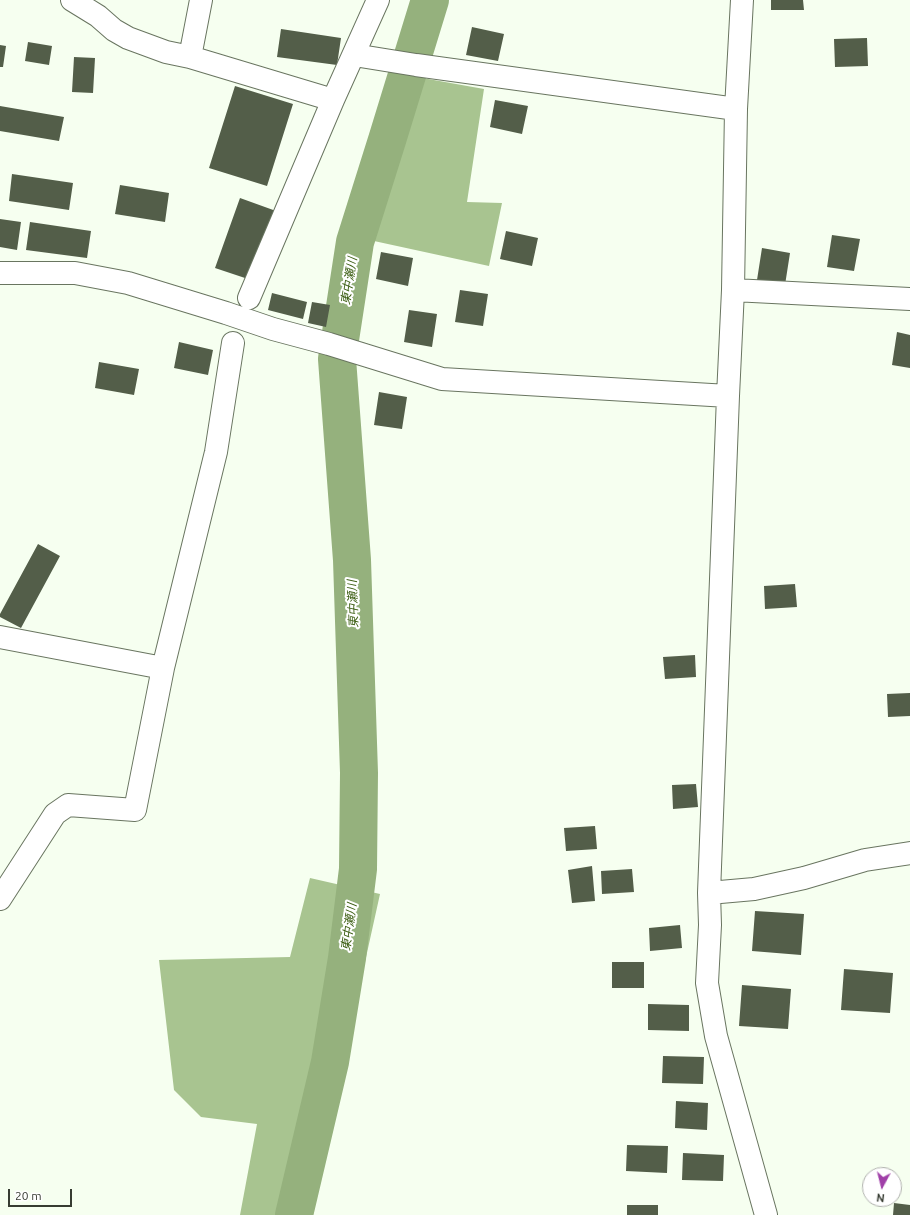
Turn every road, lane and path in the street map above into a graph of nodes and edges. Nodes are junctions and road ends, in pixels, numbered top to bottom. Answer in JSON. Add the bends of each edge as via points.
{"nodes":[{"id":1,"x":72,"y":0,"type":"edge"},
{"id":2,"x":202,"y":0,"type":"edge"},
{"id":3,"x":378,"y":0,"type":"edge"},
{"id":4,"x":742,"y":0,"type":"edge"},
{"id":5,"x":354,"y":55,"type":"junction"},
{"id":6,"x":190,"y":57,"type":"junction"},
{"id":7,"x":333,"y":100,"type":"junction"},
{"id":8,"x":736,"y":109,"type":"junction"},
{"id":9,"x":0,"y":273,"type":"edge"},
{"id":10,"x":733,"y":290,"type":"junction"},
{"id":11,"x":249,"y":298,"type":"dead end"},
{"id":12,"x":910,"y":299,"type":"edge"},
{"id":13,"x":233,"y":342,"type":"dead end"},
{"id":14,"x":728,"y":396,"type":"junction"},
{"id":15,"x":0,"y":637,"type":"edge"},
{"id":16,"x":164,"y":668,"type":"junction"},
{"id":17,"x":910,"y":853,"type":"edge"},
{"id":18,"x":709,"y":894,"type":"junction"},
{"id":19,"x":0,"y":899,"type":"edge"},
{"id":20,"x":766,"y":1215,"type":"edge"}],
"edges":[{"from":1,"to":6,"type":"street","via":[[128,38],[166,52]]},
{"from":2,"to":6,"type":"street"},
{"from":3,"to":5,"type":"street"},
{"from":4,"to":8,"type":"street"},
{"from":5,"to":7,"type":"street"},
{"from":5,"to":8,"type":"street"},
{"from":6,"to":7,"type":"street"},
{"from":7,"to":11,"type":"street"},
{"from":8,"to":10,"type":"street"},
{"from":9,"to":14,"type":"street","via":[[75,273],[128,283],[442,379]]},
{"from":10,"to":12,"type":"street"},
{"from":10,"to":14,"type":"street"},
{"from":13,"to":16,"type":"street","via":[[216,452]]},
{"from":14,"to":18,"type":"street"},
{"from":15,"to":16,"type":"street"},
{"from":16,"to":19,"type":"street","via":[[135,810],[68,806],[55,814]]},
{"from":17,"to":18,"type":"street","via":[[865,860],[754,889]]},
{"from":18,"to":20,"type":"street","via":[[707,984],[716,1036]]}]}
